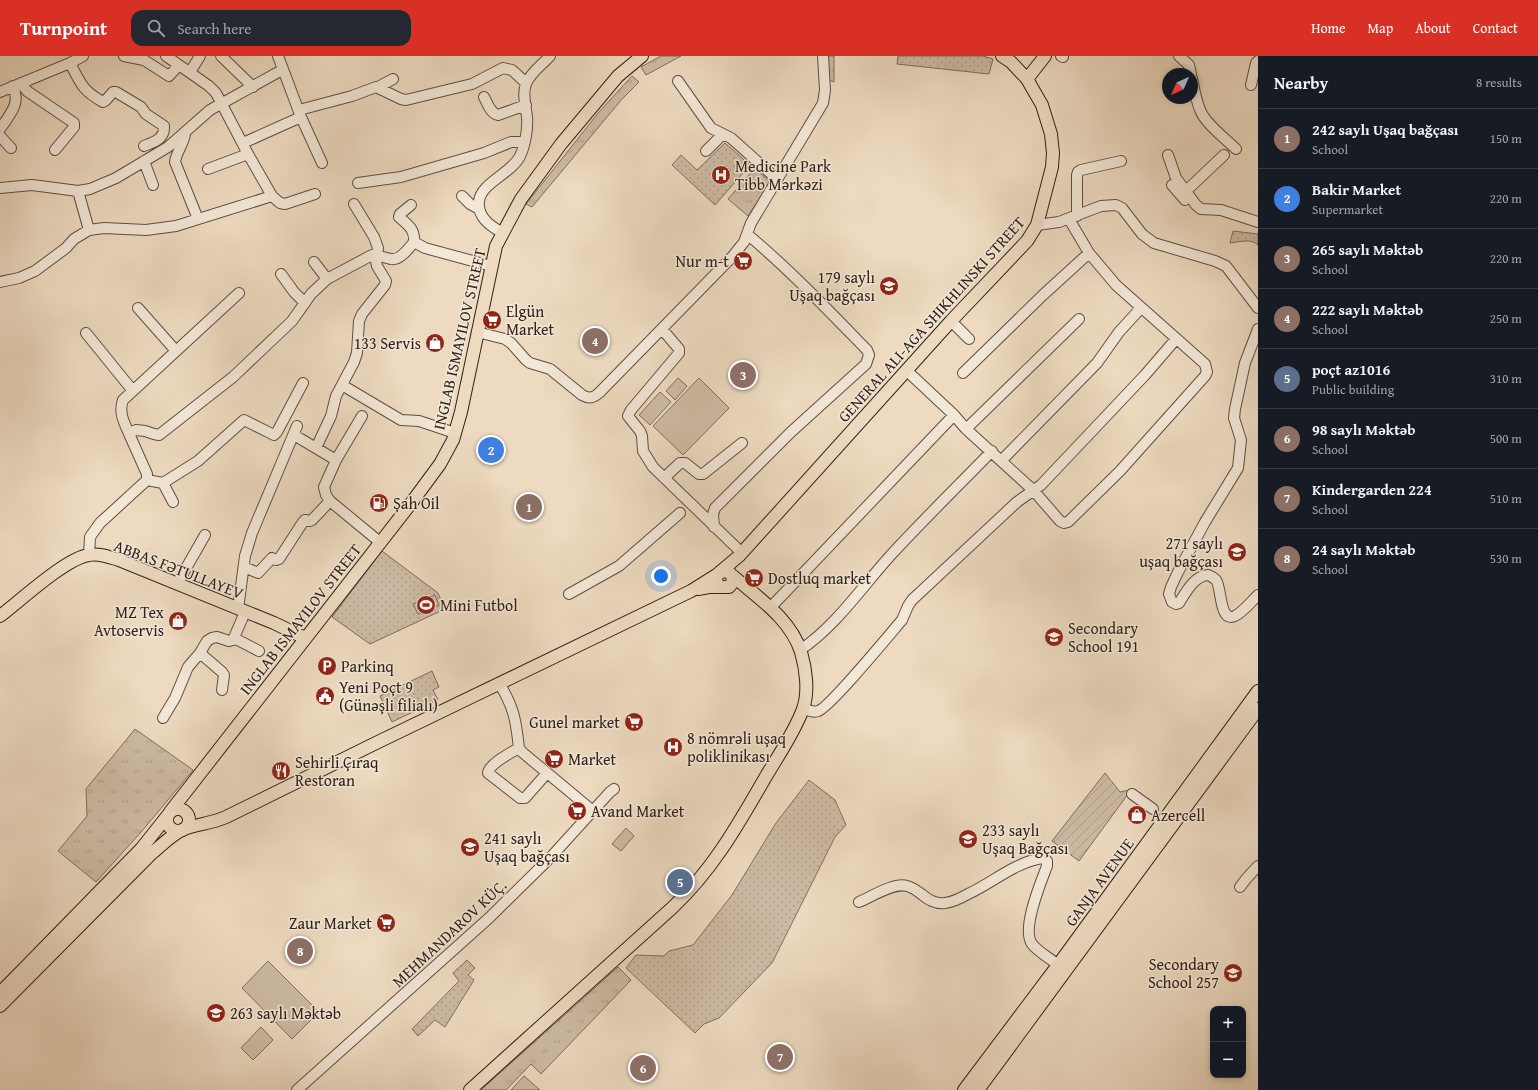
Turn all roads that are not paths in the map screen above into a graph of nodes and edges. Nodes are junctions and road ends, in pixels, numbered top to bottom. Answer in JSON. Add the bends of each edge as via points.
{"nodes":[{"id":1,"x":83,"y":56,"type":"edge"},
{"id":2,"x":124,"y":56,"type":"edge"},
{"id":3,"x":166,"y":56,"type":"edge"},
{"id":4,"x":200,"y":56,"type":"edge"},
{"id":5,"x":221,"y":56,"type":"edge"},
{"id":6,"x":278,"y":56,"type":"edge"},
{"id":7,"x":550,"y":56,"type":"edge"},
{"id":8,"x":642,"y":56,"type":"edge"},
{"id":9,"x":823,"y":56,"type":"edge"},
{"id":10,"x":1002,"y":56,"type":"edge"},
{"id":11,"x":1045,"y":56,"type":"edge"},
{"id":12,"x":1179,"y":56,"type":"edge"},
{"id":13,"x":1258,"y":61,"type":"edge"},
{"id":14,"x":70,"y":64,"type":"junction"},
{"id":15,"x":179,"y":65,"type":"junction"},
{"id":16,"x":1190,"y":68,"type":"edge"},
{"id":17,"x":282,"y":70,"type":"junction"},
{"id":18,"x":190,"y":72,"type":"junction"},
{"id":19,"x":1027,"y":79,"type":"junction"},
{"id":20,"x":393,"y":80,"type":"dead end"},
{"id":21,"x":678,"y":81,"type":"dead end"},
{"id":22,"x":526,"y":83,"type":"junction"},
{"id":23,"x":17,"y":84,"type":"junction"},
{"id":24,"x":1251,"y":85,"type":"dead end"},
{"id":25,"x":253,"y":86,"type":"junction"},
{"id":26,"x":378,"y":87,"type":"junction"},
{"id":27,"x":0,"y":92,"type":"edge"},
{"id":28,"x":484,"y":97,"type":"dead end"},
{"id":29,"x":222,"y":104,"type":"junction"},
{"id":30,"x":1198,"y":104,"type":"edge"},
{"id":31,"x":526,"y":105,"type":"junction"},
{"id":32,"x":300,"y":114,"type":"junction"},
{"id":33,"x":0,"y":129,"type":"edge"},
{"id":34,"x":185,"y":132,"type":"junction"},
{"id":35,"x":723,"y":134,"type":"junction"},
{"id":36,"x":0,"y":136,"type":"edge"},
{"id":37,"x":524,"y":142,"type":"junction"},
{"id":38,"x":243,"y":143,"type":"junction"},
{"id":39,"x":144,"y":146,"type":"dead end"},
{"id":40,"x":11,"y":148,"type":"dead end"},
{"id":41,"x":1236,"y":149,"type":"dead end"},
{"id":42,"x":55,"y":150,"type":"dead end"},
{"id":43,"x":706,"y":151,"type":"dead end"},
{"id":44,"x":248,"y":154,"type":"junction"},
{"id":45,"x":1168,"y":155,"type":"dead end"},
{"id":46,"x":1224,"y":155,"type":"dead end"},
{"id":47,"x":144,"y":161,"type":"junction"},
{"id":48,"x":1121,"y":161,"type":"dead end"},
{"id":49,"x":322,"y":163,"type":"dead end"},
{"id":50,"x":208,"y":169,"type":"dead end"},
{"id":51,"x":777,"y":179,"type":"junction"},
{"id":52,"x":358,"y":183,"type":"dead end"},
{"id":53,"x":153,"y":185,"type":"dead end"},
{"id":54,"x":1172,"y":185,"type":"dead end"},
{"id":55,"x":0,"y":188,"type":"edge"},
{"id":56,"x":78,"y":191,"type":"junction"},
{"id":57,"x":1186,"y":192,"type":"junction"},
{"id":58,"x":315,"y":194,"type":"dead end"},
{"id":59,"x":272,"y":196,"type":"junction"},
{"id":60,"x":462,"y":196,"type":"dead end"},
{"id":61,"x":354,"y":204,"type":"dead end"},
{"id":62,"x":411,"y":205,"type":"dead end"},
{"id":63,"x":1196,"y":205,"type":"junction"},
{"id":64,"x":479,"y":209,"type":"junction"},
{"id":65,"x":198,"y":218,"type":"junction"},
{"id":66,"x":1073,"y":218,"type":"junction"},
{"id":67,"x":1258,"y":222,"type":"edge"},
{"id":68,"x":1037,"y":225,"type":"junction"},
{"id":69,"x":89,"y":230,"type":"junction"},
{"id":70,"x":503,"y":233,"type":"junction"},
{"id":71,"x":748,"y":234,"type":"junction"},
{"id":72,"x":414,"y":242,"type":"junction"},
{"id":73,"x":1089,"y":253,"type":"junction"},
{"id":74,"x":378,"y":255,"type":"junction"},
{"id":75,"x":314,"y":262,"type":"dead end"},
{"id":76,"x":491,"y":266,"type":"junction"},
{"id":77,"x":281,"y":274,"type":"dead end"},
{"id":78,"x":327,"y":279,"type":"junction"},
{"id":79,"x":0,"y":282,"type":"edge"},
{"id":80,"x":239,"y":293,"type":"dead end"},
{"id":81,"x":305,"y":303,"type":"junction"},
{"id":82,"x":138,"y":308,"type":"dead end"},
{"id":83,"x":1140,"y":308,"type":"junction"},
{"id":84,"x":1258,"y":308,"type":"edge"},
{"id":85,"x":1079,"y":319,"type":"dead end"},
{"id":86,"x":951,"y":321,"type":"junction"},
{"id":87,"x":662,"y":329,"type":"junction"},
{"id":88,"x":1258,"y":329,"type":"edge"},
{"id":89,"x":477,"y":332,"type":"junction"},
{"id":90,"x":86,"y":333,"type":"dead end"},
{"id":91,"x":969,"y":339,"type":"dead end"},
{"id":92,"x":1176,"y":339,"type":"junction"},
{"id":93,"x":176,"y":351,"type":"junction"},
{"id":94,"x":906,"y":370,"type":"junction"},
{"id":95,"x":963,"y":373,"type":"dead end"},
{"id":96,"x":303,"y":383,"type":"dead end"},
{"id":97,"x":342,"y":385,"type":"junction"},
{"id":98,"x":133,"y":391,"type":"junction"},
{"id":99,"x":954,"y":415,"type":"junction"},
{"id":100,"x":362,"y":416,"type":"dead end"},
{"id":101,"x":966,"y":429,"type":"junction"},
{"id":102,"x":455,"y":433,"type":"junction"},
{"id":103,"x":130,"y":436,"type":"junction"},
{"id":104,"x":742,"y":443,"type":"dead end"},
{"id":105,"x":316,"y":448,"type":"junction"},
{"id":106,"x":992,"y":451,"type":"junction"},
{"id":107,"x":336,"y":460,"type":"junction"},
{"id":108,"x":1002,"y":460,"type":"junction"},
{"id":109,"x":664,"y":478,"type":"junction"},
{"id":110,"x":148,"y":480,"type":"junction"},
{"id":111,"x":163,"y":483,"type":"junction"},
{"id":112,"x":1033,"y":490,"type":"junction"},
{"id":113,"x":330,"y":501,"type":"junction"},
{"id":114,"x":173,"y":502,"type":"dead end"},
{"id":115,"x":680,"y":513,"type":"dead end"},
{"id":116,"x":714,"y":527,"type":"junction"},
{"id":117,"x":205,"y":535,"type":"dead end"},
{"id":118,"x":381,"y":543,"type":"junction"},
{"id":119,"x":740,"y":554,"type":"junction"},
{"id":120,"x":89,"y":555,"type":"junction"},
{"id":121,"x":244,"y":567,"type":"junction"},
{"id":122,"x":719,"y":573,"type":"junction"},
{"id":123,"x":732,"y":576,"type":"junction"},
{"id":124,"x":177,"y":584,"type":"junction"},
{"id":125,"x":723,"y":587,"type":"junction"},
{"id":126,"x":691,"y":591,"type":"junction"},
{"id":127,"x":751,"y":592,"type":"junction"},
{"id":128,"x":569,"y":594,"type":"dead end"},
{"id":129,"x":1258,"y":595,"type":"edge"},
{"id":130,"x":770,"y":607,"type":"junction"},
{"id":131,"x":242,"y":610,"type":"junction"},
{"id":132,"x":0,"y":616,"type":"edge"},
{"id":133,"x":234,"y":638,"type":"junction"},
{"id":134,"x":305,"y":638,"type":"junction"},
{"id":135,"x":800,"y":650,"type":"junction"},
{"id":136,"x":259,"y":651,"type":"dead end"},
{"id":137,"x":200,"y":653,"type":"junction"},
{"id":138,"x":499,"y":683,"type":"junction"},
{"id":139,"x":222,"y":690,"type":"dead end"},
{"id":140,"x":1258,"y":691,"type":"edge"},
{"id":141,"x":803,"y":708,"type":"junction"},
{"id":142,"x":1258,"y":709,"type":"edge"},
{"id":143,"x":164,"y":718,"type":"dead end"},
{"id":144,"x":519,"y":748,"type":"junction"},
{"id":145,"x":547,"y":773,"type":"junction"},
{"id":146,"x":192,"y":783,"type":"junction"},
{"id":147,"x":614,"y":789,"type":"dead end"},
{"id":148,"x":1132,"y":794,"type":"dead end"},
{"id":149,"x":1153,"y":810,"type":"dead end"},
{"id":150,"x":593,"y":812,"type":"junction"},
{"id":151,"x":186,"y":813,"type":"junction"},
{"id":152,"x":169,"y":814,"type":"junction"},
{"id":153,"x":211,"y":823,"type":"junction"},
{"id":154,"x":183,"y":830,"type":"junction"},
{"id":155,"x":1258,"y":866,"type":"edge"},
{"id":156,"x":1240,"y":887,"type":"dead end"},
{"id":157,"x":859,"y":902,"type":"dead end"},
{"id":158,"x":1058,"y":965,"type":"junction"},
{"id":159,"x":0,"y":993,"type":"edge"},
{"id":160,"x":0,"y":1006,"type":"edge"},
{"id":161,"x":297,"y":1090,"type":"edge"},
{"id":162,"x":470,"y":1090,"type":"edge"},
{"id":163,"x":964,"y":1090,"type":"edge"},
{"id":164,"x":978,"y":1090,"type":"edge"}],
"edges":[{"from":1,"to":14,"type":"street"},
{"from":2,"to":15,"type":"street","via":[[144,60],[169,76]]},
{"from":3,"to":15,"type":"street"},
{"from":4,"to":18,"type":"street"},
{"from":5,"to":25,"type":"street"},
{"from":6,"to":17,"type":"street"},
{"from":7,"to":22,"type":"street"},
{"from":8,"to":70,"type":"main road","name":"INGLAB ISMAYILOV STREET","via":[[618,76],[561,144],[521,199]]},
{"from":9,"to":51,"type":"street","via":[[823,103]]},
{"from":10,"to":19,"type":"main road","name":"GENERAL ALI-AGA SHIKHLINSKI STREET","via":[[1016,66]]},
{"from":11,"to":19,"type":"main road"},
{"from":12,"to":16,"type":"street"},
{"from":13,"to":24,"type":"street"},
{"from":14,"to":23,"type":"street"},
{"from":14,"to":39,"type":"street","via":[[83,88],[90,94],[103,102],[112,92],[116,92],[141,107],[146,114],[164,126],[160,139]]},
{"from":15,"to":18,"type":"street"},
{"from":17,"to":25,"type":"street"},
{"from":17,"to":32,"type":"street"},
{"from":18,"to":29,"type":"street","via":[[213,89]]},
{"from":19,"to":68,"type":"main road","name":"GENERAL ALI-AGA SHIKHLINSKI STREET","via":[[1044,111],[1053,146],[1052,167]]},
{"from":20,"to":26,"type":"street"},
{"from":21,"to":35,"type":"street","via":[[711,128]]},
{"from":22,"to":26,"type":"street","via":[[508,68],[472,84],[406,100]]},
{"from":22,"to":31,"type":"street"},
{"from":23,"to":27,"type":"street"},
{"from":23,"to":33,"type":"street","via":[[16,104]]},
{"from":23,"to":42,"type":"street","via":[[74,123],[74,127]]},
{"from":25,"to":29,"type":"street"},
{"from":26,"to":32,"type":"street"},
{"from":28,"to":31,"type":"street","via":[[490,110],[498,115]]},
{"from":29,"to":34,"type":"street","via":[[210,110]]},
{"from":29,"to":38,"type":"street"},
{"from":30,"to":41,"type":"street","via":[[1206,119]]},
{"from":31,"to":37,"type":"street"},
{"from":32,"to":38,"type":"street"},
{"from":32,"to":49,"type":"street"},
{"from":34,"to":47,"type":"street","via":[[168,147]]},
{"from":34,"to":65,"type":"street","via":[[175,162]]},
{"from":35,"to":43,"type":"street"},
{"from":35,"to":51,"type":"street","via":[[731,138]]},
{"from":36,"to":40,"type":"street"},
{"from":37,"to":52,"type":"street","via":[[510,142],[484,153],[401,177]]},
{"from":37,"to":64,"type":"street","via":[[517,162],[480,196]]},
{"from":38,"to":44,"type":"street"},
{"from":44,"to":50,"type":"street"},
{"from":44,"to":59,"type":"street"},
{"from":45,"to":57,"type":"street","via":[[1176,178]]},
{"from":46,"to":57,"type":"street"},
{"from":47,"to":53,"type":"street"},
{"from":47,"to":56,"type":"street","via":[[116,178]]},
{"from":48,"to":66,"type":"street","via":[[1078,172]]},
{"from":51,"to":71,"type":"street","via":[[751,223]]},
{"from":54,"to":63,"type":"street","via":[[1189,205]]},
{"from":55,"to":56,"type":"street","via":[[32,185]]},
{"from":56,"to":69,"type":"street"},
{"from":57,"to":63,"type":"street"},
{"from":58,"to":59,"type":"street","via":[[284,204]]},
{"from":59,"to":65,"type":"street"},
{"from":60,"to":64,"type":"street"},
{"from":61,"to":74,"type":"street","via":[[374,236]]},
{"from":62,"to":72,"type":"street","via":[[399,217],[412,228]]},
{"from":63,"to":67,"type":"street","via":[[1201,209],[1221,210]]},
{"from":64,"to":70,"type":"street","via":[[484,219]]},
{"from":65,"to":69,"type":"street","via":[[176,226],[146,230]]},
{"from":66,"to":68,"type":"street"},
{"from":66,"to":73,"type":"street"},
{"from":66,"to":84,"type":"street","via":[[1101,206],[1116,205],[1122,208],[1142,234],[1154,243],[1226,266]]},
{"from":68,"to":86,"type":"main road","name":"GENERAL ALI-AGA SHIKHLINSKI STREET","via":[[1027,241]]},
{"from":69,"to":79,"type":"street","via":[[35,271]]},
{"from":70,"to":76,"type":"main road","name":"INGLAB ISMAYILOV STREET","via":[[496,246]]},
{"from":71,"to":87,"type":"street","via":[[732,257]]},
{"from":71,"to":116,"type":"street","via":[[808,289],[867,350],[869,356],[866,364],[791,432],[715,508]]},
{"from":72,"to":74,"type":"street","via":[[399,258],[393,260]]},
{"from":72,"to":76,"type":"street","via":[[425,248]]},
{"from":73,"to":83,"type":"street"},
{"from":73,"to":95,"type":"street","via":[[1043,294]]},
{"from":74,"to":78,"type":"street","via":[[366,257]]},
{"from":74,"to":97,"type":"street","via":[[377,266],[386,281],[385,285],[362,314],[359,321],[357,353]]},
{"from":75,"to":78,"type":"street"},
{"from":76,"to":89,"type":"main road","name":"INGLAB ISMAYILOV STREET"},
{"from":77,"to":81,"type":"street"},
{"from":78,"to":81,"type":"street"},
{"from":80,"to":93,"type":"street"},
{"from":81,"to":103,"type":"street","via":[[292,320],[233,377],[159,435],[136,430]]},
{"from":82,"to":93,"type":"street"},
{"from":83,"to":92,"type":"street"},
{"from":83,"to":108,"type":"street","via":[[1097,363]]},
{"from":85,"to":101,"type":"street"},
{"from":86,"to":91,"type":"street"},
{"from":86,"to":94,"type":"main road","name":"GENERAL ALI-AGA SHIKHLINSKI STREET"},
{"from":87,"to":89,"type":"street","via":[[599,393],[587,398],[550,369],[530,363],[511,342]]},
{"from":87,"to":109,"type":"street","via":[[679,349],[679,353],[630,410],[628,416],[640,431],[642,451]]},
{"from":88,"to":129,"type":"street","via":[[1245,363],[1235,409],[1234,418],[1241,440],[1238,468],[1178,572],[1170,594],[1172,602],[1176,604],[1199,577],[1208,575],[1216,581],[1223,611],[1232,617]]},
{"from":89,"to":102,"type":"main road","name":"INGLAB ISMAYILOV STREET"},
{"from":90,"to":98,"type":"street"},
{"from":92,"to":112,"type":"street","via":[[1145,375]]},
{"from":92,"to":112,"type":"street","via":[[1205,364],[1207,372],[1120,470],[1068,522],[1064,523]]},
{"from":93,"to":98,"type":"street"},
{"from":94,"to":99,"type":"street"},
{"from":94,"to":119,"type":"main road","name":"GENERAL ALI-AGA SHIKHLINSKI STREET"},
{"from":96,"to":111,"type":"street","via":[[274,435],[244,420],[198,461]]},
{"from":97,"to":102,"type":"street","via":[[400,420],[419,421]]},
{"from":97,"to":105,"type":"street"},
{"from":98,"to":103,"type":"street","via":[[121,405],[121,414]]},
{"from":99,"to":101,"type":"street"},
{"from":99,"to":130,"type":"street"},
{"from":100,"to":107,"type":"street"},
{"from":101,"to":106,"type":"street"},
{"from":102,"to":118,"type":"main road","name":"INGLAB ISMAYILOV STREET","via":[[436,470]]},
{"from":103,"to":110,"type":"street"},
{"from":104,"to":109,"type":"street","via":[[703,474],[699,474],[685,463],[680,463]]},
{"from":105,"to":107,"type":"street"},
{"from":105,"to":121,"type":"street","via":[[295,430],[252,533]]},
{"from":106,"to":108,"type":"street"},
{"from":106,"to":135,"type":"street","via":[[890,557],[851,603],[809,645]]},
{"from":107,"to":113,"type":"street","via":[[324,487]]},
{"from":108,"to":112,"type":"street"},
{"from":109,"to":116,"type":"street"},
{"from":110,"to":111,"type":"street"},
{"from":110,"to":120,"type":"street","via":[[100,523],[90,538]]},
{"from":111,"to":114,"type":"street"},
{"from":112,"to":141,"type":"street","via":[[912,600],[902,620],[821,710],[816,712]]},
{"from":113,"to":118,"type":"street"},
{"from":113,"to":121,"type":"street","via":[[312,520],[302,522],[279,559],[272,558],[258,573]]},
{"from":115,"to":128,"type":"street","via":[[619,566]]},
{"from":116,"to":119,"type":"street"},
{"from":117,"to":124,"type":"street"},
{"from":118,"to":134,"type":"main road","name":"INGLAB ISMAYILOV STREET"},
{"from":119,"to":122,"type":"main road"},
{"from":119,"to":123,"type":"main road"},
{"from":120,"to":124,"type":"main road","name":"ABBAS FƏTULLAYEV","via":[[119,560]]},
{"from":120,"to":132,"type":"main road","name":"ABBAS FƏTULLAYEV","via":[[63,567]]},
{"from":121,"to":131,"type":"street"},
{"from":122,"to":123,"type":"main road","via":[[725,571]]},
{"from":122,"to":125,"type":"main road","via":[[716,579],[718,585]]},
{"from":122,"to":126,"type":"main road"},
{"from":123,"to":125,"type":"main road","via":[[731,585]]},
{"from":123,"to":127,"type":"main road"},
{"from":124,"to":131,"type":"main road","name":"ABBAS FƏTULLAYEV"},
{"from":125,"to":126,"type":"main road"},
{"from":125,"to":127,"type":"main road"},
{"from":126,"to":138,"type":"main road"},
{"from":127,"to":130,"type":"main road"},
{"from":130,"to":135,"type":"main road","via":[[788,628]]},
{"from":131,"to":133,"type":"street","name":"ABBAS FƏTULLAYEV"},
{"from":131,"to":134,"type":"main road","name":"ABBAS FƏTULLAYEV"},
{"from":133,"to":136,"type":"street"},
{"from":133,"to":137,"type":"street","via":[[229,641],[212,638],[203,646]]},
{"from":134,"to":146,"type":"main road","name":"INGLAB ISMAYILOV STREET"},
{"from":135,"to":141,"type":"main road","via":[[806,678]]},
{"from":137,"to":139,"type":"street","via":[[224,675]]},
{"from":137,"to":143,"type":"street","via":[[188,667]]},
{"from":138,"to":144,"type":"street","via":[[515,715]]},
{"from":138,"to":153,"type":"main road"},
{"from":140,"to":158,"type":"main road","name":"GANJA AVENUE"},
{"from":141,"to":162,"type":"main road","via":[[734,831],[704,874],[672,908]]},
{"from":142,"to":164,"type":"main road","name":"GANJA AVENUE"},
{"from":144,"to":145,"type":"street"},
{"from":144,"to":145,"type":"street","via":[[488,769],[488,773],[520,798],[526,798]]},
{"from":145,"to":150,"type":"street"},
{"from":146,"to":151,"type":"main road","via":[[185,802]]},
{"from":146,"to":152,"type":"main road","name":"INGLAB ISMAYILOV STREET"},
{"from":147,"to":150,"type":"street","name":"MEHMANDAROV KÜÇ."},
{"from":148,"to":149,"type":"street"},
{"from":150,"to":161,"type":"street","name":"MEHMANDAROV KÜÇ.","via":[[488,918]]},
{"from":151,"to":152,"type":"main road","via":[[176,809]]},
{"from":151,"to":153,"type":"main road","via":[[196,820]]},
{"from":151,"to":154,"type":"main road","via":[[189,820]]},
{"from":152,"to":154,"type":"main road","via":[[167,822],[170,828],[176,831]]},
{"from":152,"to":159,"type":"main road","name":"INGLAB ISMAYILOV STREET","via":[[141,849]]},
{"from":153,"to":154,"type":"main road"},
{"from":154,"to":160,"type":"main road","via":[[151,854]]},
{"from":155,"to":156,"type":"street"},
{"from":157,"to":158,"type":"street","via":[[886,889],[906,885],[930,901],[951,902],[1005,873],[1042,858],[1047,861],[1047,866],[1034,905],[1029,936],[1032,944]]},
{"from":158,"to":163,"type":"main road","name":"GANJA AVENUE"}]}
